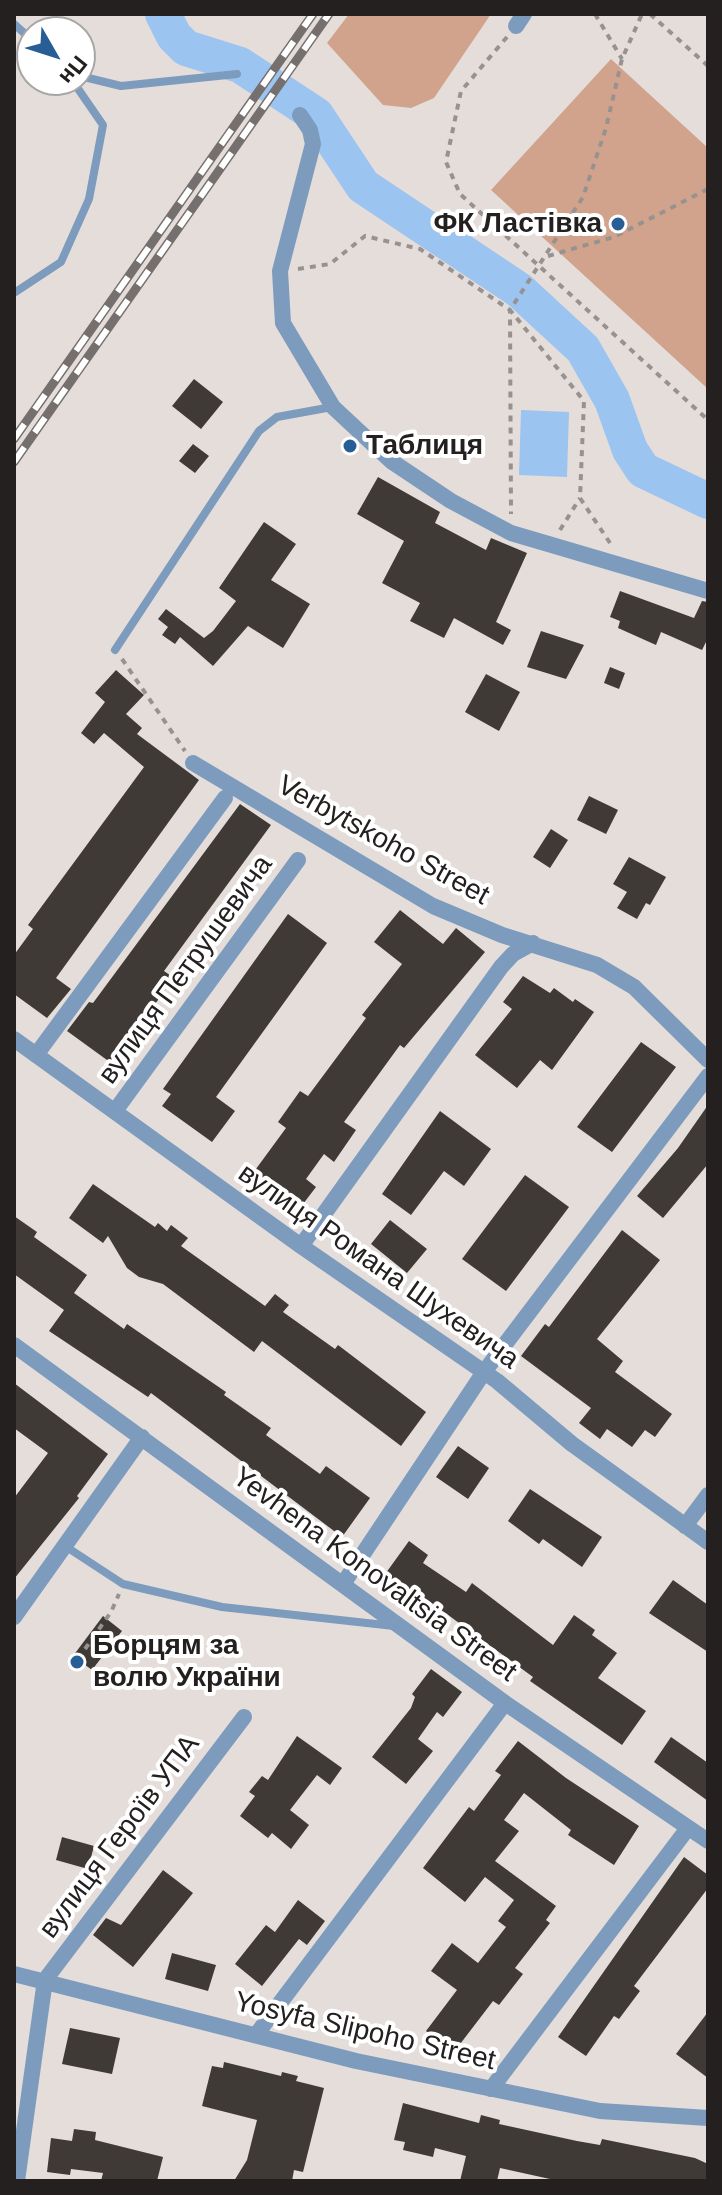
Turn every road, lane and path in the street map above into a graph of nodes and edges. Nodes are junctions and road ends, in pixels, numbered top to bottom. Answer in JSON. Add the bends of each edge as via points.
{"nodes":[{"id":1,"x":595,"y":14,"type":"edge"},
{"id":2,"x":642,"y":14,"type":"edge"},
{"id":3,"x":650,"y":14,"type":"edge"},
{"id":4,"x":520,"y":20,"type":"edge"},
{"id":5,"x":622,"y":59,"type":"junction"},
{"id":6,"x":708,"y":66,"type":"edge"},
{"id":7,"x":237,"y":74,"type":"dead end"},
{"id":8,"x":96,"y":80,"type":"edge"},
{"id":9,"x":83,"y":96,"type":"edge"},
{"id":10,"x":300,"y":115,"type":"dead end"},
{"id":11,"x":708,"y":189,"type":"edge"},
{"id":12,"x":546,"y":257,"type":"junction"},
{"id":13,"x":539,"y":266,"type":"junction"},
{"id":14,"x":280,"y":271,"type":"junction"},
{"id":15,"x":14,"y":293,"type":"edge"},
{"id":16,"x":510,"y":310,"type":"junction"},
{"id":17,"x":333,"y":407,"type":"junction"},
{"id":18,"x":708,"y":420,"type":"edge"},
{"id":19,"x":580,"y":498,"type":"junction"},
{"id":20,"x":511,"y":533,"type":"junction"},
{"id":21,"x":551,"y":544,"type":"junction"},
{"id":22,"x":625,"y":565,"type":"junction"},
{"id":23,"x":708,"y":591,"type":"edge"},
{"id":24,"x":115,"y":650,"type":"joint"},
{"id":25,"x":193,"y":763,"type":"joint"},
{"id":26,"x":225,"y":798,"type":"dead end"},
{"id":27,"x":298,"y":860,"type":"dead end"},
{"id":28,"x":533,"y":943,"type":"junction"},
{"id":29,"x":14,"y":1039,"type":"edge"},
{"id":30,"x":36,"y":1055,"type":"junction"},
{"id":31,"x":708,"y":1060,"type":"edge"},
{"id":32,"x":708,"y":1076,"type":"edge"},
{"id":33,"x":115,"y":1111,"type":"junction"},
{"id":34,"x":301,"y":1246,"type":"junction"},
{"id":35,"x":14,"y":1345,"type":"edge"},
{"id":36,"x":484,"y":1372,"type":"junction"},
{"id":37,"x":142,"y":1437,"type":"junction"},
{"id":38,"x":708,"y":1495,"type":"edge"},
{"id":39,"x":685,"y":1526,"type":"junction"},
{"id":40,"x":708,"y":1542,"type":"edge"},
{"id":41,"x":65,"y":1546,"type":"junction"},
{"id":42,"x":343,"y":1584,"type":"junction"},
{"id":43,"x":111,"y":1612,"type":"dead end"},
{"id":44,"x":14,"y":1617,"type":"edge"},
{"id":45,"x":403,"y":1627,"type":"junction"},
{"id":46,"x":85,"y":1649,"type":"dead end"},
{"id":47,"x":505,"y":1703,"type":"junction"},
{"id":48,"x":244,"y":1717,"type":"dead end"},
{"id":49,"x":688,"y":1828,"type":"junction"},
{"id":50,"x":708,"y":1841,"type":"edge"},
{"id":51,"x":14,"y":1974,"type":"edge"},
{"id":52,"x":45,"y":1980,"type":"junction"},
{"id":53,"x":256,"y":2035,"type":"junction"},
{"id":54,"x":491,"y":2089,"type":"junction"},
{"id":55,"x":708,"y":2118,"type":"edge"},
{"id":56,"x":17,"y":2181,"type":"edge"}],
"edges":[{"from":1,"to":5,"type":"path"},
{"from":2,"to":5,"type":"path"},
{"from":3,"to":6,"type":"path"},
{"from":4,"to":13,"type":"path","via":[[461,91],[446,162],[460,194]]},
{"from":5,"to":12,"type":"path","via":[[583,197]]},
{"from":7,"to":8,"type":"lane","via":[[121,86]]},
{"from":9,"to":15,"type":"lane","via":[[103,125],[89,199],[61,262]]},
{"from":10,"to":14,"type":"street","via":[[313,144]]},
{"from":11,"to":12,"type":"path","via":[[614,237]]},
{"from":12,"to":13,"type":"path"},
{"from":13,"to":16,"type":"path"},
{"from":13,"to":18,"type":"path"},
{"from":14,"to":16,"type":"path","via":[[330,264],[365,236],[420,249]]},
{"from":14,"to":17,"type":"street","via":[[283,323]]},
{"from":16,"to":19,"type":"path","via":[[584,401]]},
{"from":16,"to":20,"type":"path"},
{"from":17,"to":20,"type":"street","via":[[391,461]]},
{"from":17,"to":24,"type":"lane","via":[[277,417],[259,431]]},
{"from":19,"to":21,"type":"path"},
{"from":19,"to":22,"type":"path"},
{"from":20,"to":21,"type":"street"},
{"from":21,"to":22,"type":"street"},
{"from":22,"to":23,"type":"street"},
{"from":24,"to":25,"type":"path"},
{"from":25,"to":28,"type":"street","name":"Verbytskoho Street","via":[[433,906]]},
{"from":26,"to":30,"type":"street"},
{"from":27,"to":33,"type":"street","name":"вулиця Петрушевича"},
{"from":28,"to":31,"type":"street","name":"Verbytskoho Street","via":[[597,965],[634,987]]},
{"from":28,"to":34,"type":"street","via":[[501,967]]},
{"from":29,"to":30,"type":"street","name":"вулиця Романа Шухевича"},
{"from":30,"to":33,"type":"street","name":"вулиця Романа Шухевича"},
{"from":32,"to":36,"type":"street"},
{"from":33,"to":34,"type":"street","name":"вулиця Романа Шухевича"},
{"from":34,"to":36,"type":"street","name":"вулиця Романа Шухевича"},
{"from":35,"to":37,"type":"street","name":"Yevhena Konovaltsia Street"},
{"from":36,"to":39,"type":"street","name":"вулиця Романа Шухевича"},
{"from":36,"to":42,"type":"street"},
{"from":37,"to":41,"type":"street"},
{"from":37,"to":42,"type":"street","name":"Yevhena Konovaltsia Street"},
{"from":38,"to":39,"type":"street"},
{"from":39,"to":40,"type":"street","name":"вулиця Романа Шухевича"},
{"from":41,"to":44,"type":"street"},
{"from":41,"to":45,"type":"lane","via":[[123,1584],[222,1607]]},
{"from":42,"to":45,"type":"street","name":"Yevhena Konovaltsia Street"},
{"from":43,"to":46,"type":"path"},
{"from":45,"to":47,"type":"street","name":"Yevhena Konovaltsia Street"},
{"from":47,"to":49,"type":"street","name":"Yevhena Konovaltsia Street"},
{"from":47,"to":53,"type":"street"},
{"from":48,"to":52,"type":"street","name":"вулиця Героїв УПА"},
{"from":49,"to":50,"type":"street","name":"Yevhena Konovaltsia Street"},
{"from":49,"to":54,"type":"street"},
{"from":51,"to":52,"type":"street","name":"Yosyfa Slipoho Street"},
{"from":52,"to":53,"type":"street","name":"Yosyfa Slipoho Street"},
{"from":52,"to":56,"type":"street","name":"вулиця Героїв УПА"},
{"from":53,"to":54,"type":"street","name":"Yosyfa Slipoho Street"},
{"from":54,"to":55,"type":"street","name":"Yosyfa Slipoho Street","via":[[600,2111]]}]}
